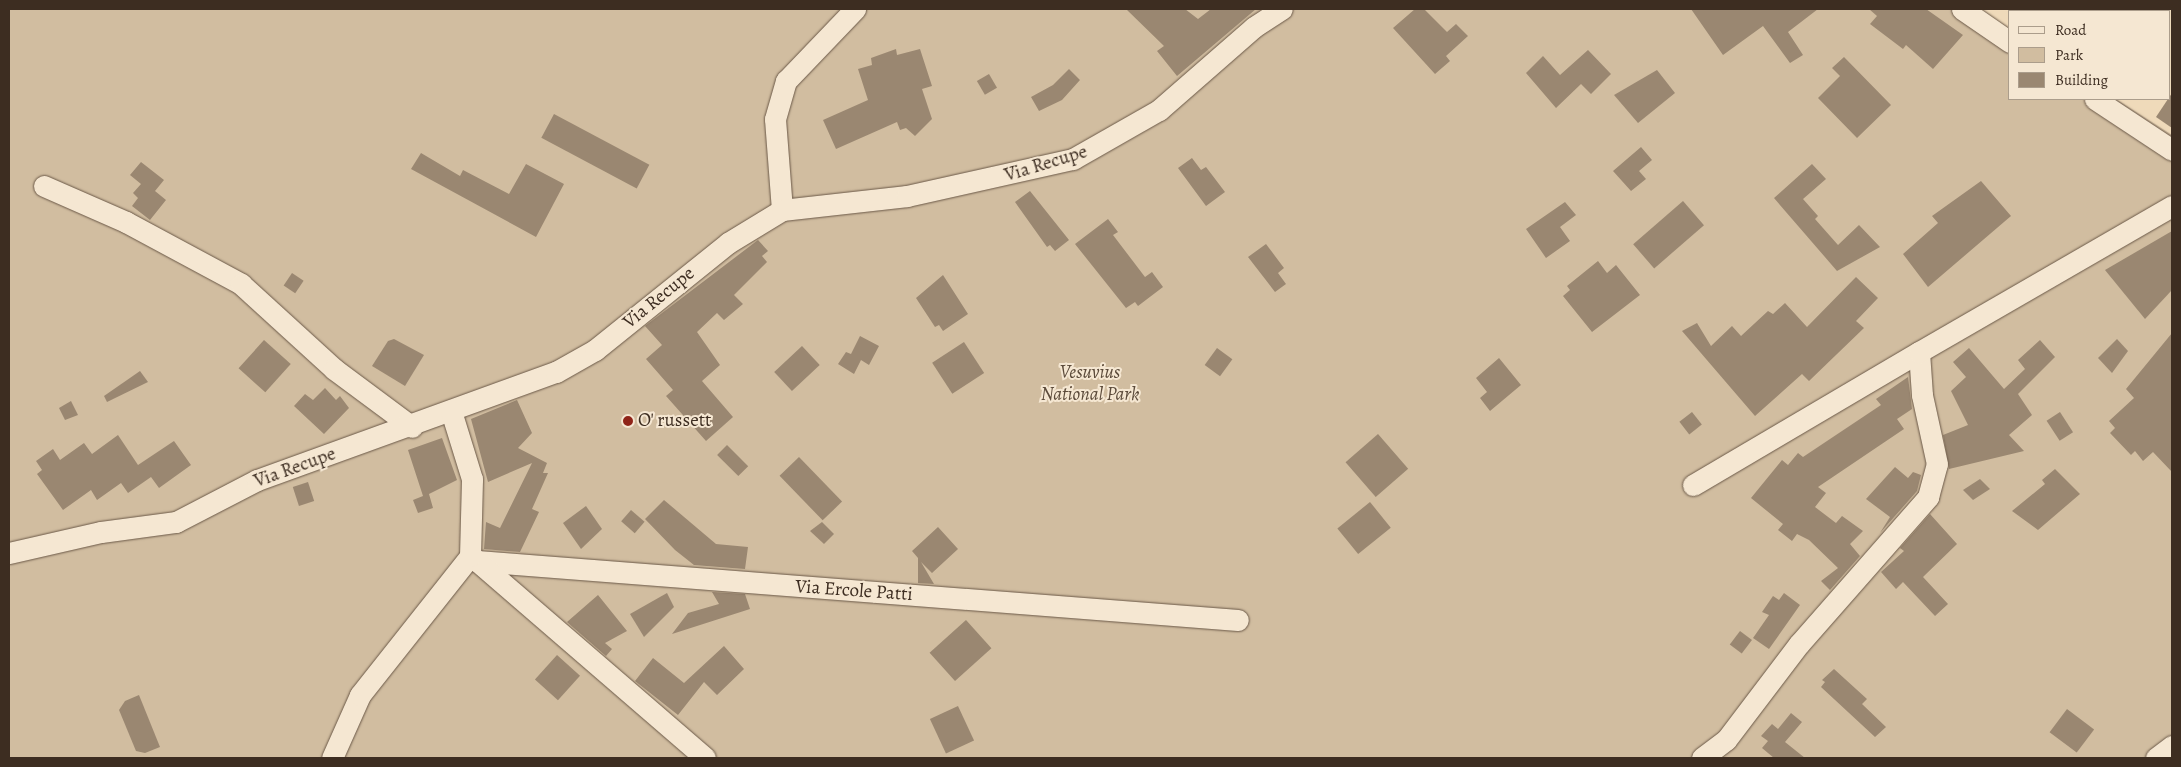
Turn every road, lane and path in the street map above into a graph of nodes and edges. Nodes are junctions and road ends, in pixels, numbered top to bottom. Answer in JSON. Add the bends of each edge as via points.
{"nodes":[{"id":1,"x":855,"y":9,"type":"edge"},
{"id":2,"x":1282,"y":9,"type":"edge"},
{"id":3,"x":1962,"y":9,"type":"edge"},
{"id":4,"x":2008,"y":41,"type":"edge"},
{"id":5,"x":2097,"y":100,"type":"edge"},
{"id":6,"x":2172,"y":150,"type":"edge"},
{"id":7,"x":44,"y":186,"type":"dead end"},
{"id":8,"x":2172,"y":206,"type":"edge"},
{"id":9,"x":782,"y":210,"type":"junction"},
{"id":10,"x":1919,"y":352,"type":"junction"},
{"id":11,"x":451,"y":411,"type":"junction"},
{"id":12,"x":412,"y":427,"type":"junction"},
{"id":13,"x":1693,"y":485,"type":"dead end"},
{"id":14,"x":9,"y":553,"type":"edge"},
{"id":15,"x":474,"y":558,"type":"junction"},
{"id":16,"x":1238,"y":620,"type":"dead end"},
{"id":17,"x":2172,"y":746,"type":"edge"},
{"id":18,"x":332,"y":758,"type":"edge"},
{"id":19,"x":705,"y":758,"type":"edge"},
{"id":20,"x":1702,"y":758,"type":"edge"},
{"id":21,"x":2156,"y":758,"type":"edge"}],
"edges":[{"from":1,"to":9,"type":"street","via":[[786,81],[775,119]]},
{"from":2,"to":9,"type":"street","name":"Via Recupe","via":[[1254,27],[1159,110],[1073,159],[907,196]]},
{"from":3,"to":4,"type":"street"},
{"from":5,"to":6,"type":"street"},
{"from":7,"to":12,"type":"street","via":[[126,222],[241,284],[334,369]]},
{"from":8,"to":10,"type":"street"},
{"from":9,"to":11,"type":"street","name":"Via Recupe","via":[[728,243],[595,350],[556,372]]},
{"from":10,"to":13,"type":"street"},
{"from":10,"to":20,"type":"street","via":[[1922,395],[1937,464],[1928,497],[1799,644],[1726,740]]},
{"from":11,"to":12,"type":"street","name":"Via Recupe"},
{"from":11,"to":15,"type":"street","via":[[472,480]]},
{"from":12,"to":14,"type":"street","name":"Via Recupe","via":[[257,480],[176,522],[101,532]]},
{"from":15,"to":16,"type":"street","name":"Via Ercole Patti"},
{"from":15,"to":18,"type":"street","via":[[360,695]]},
{"from":15,"to":19,"type":"street"},
{"from":17,"to":21,"type":"street"}]}
